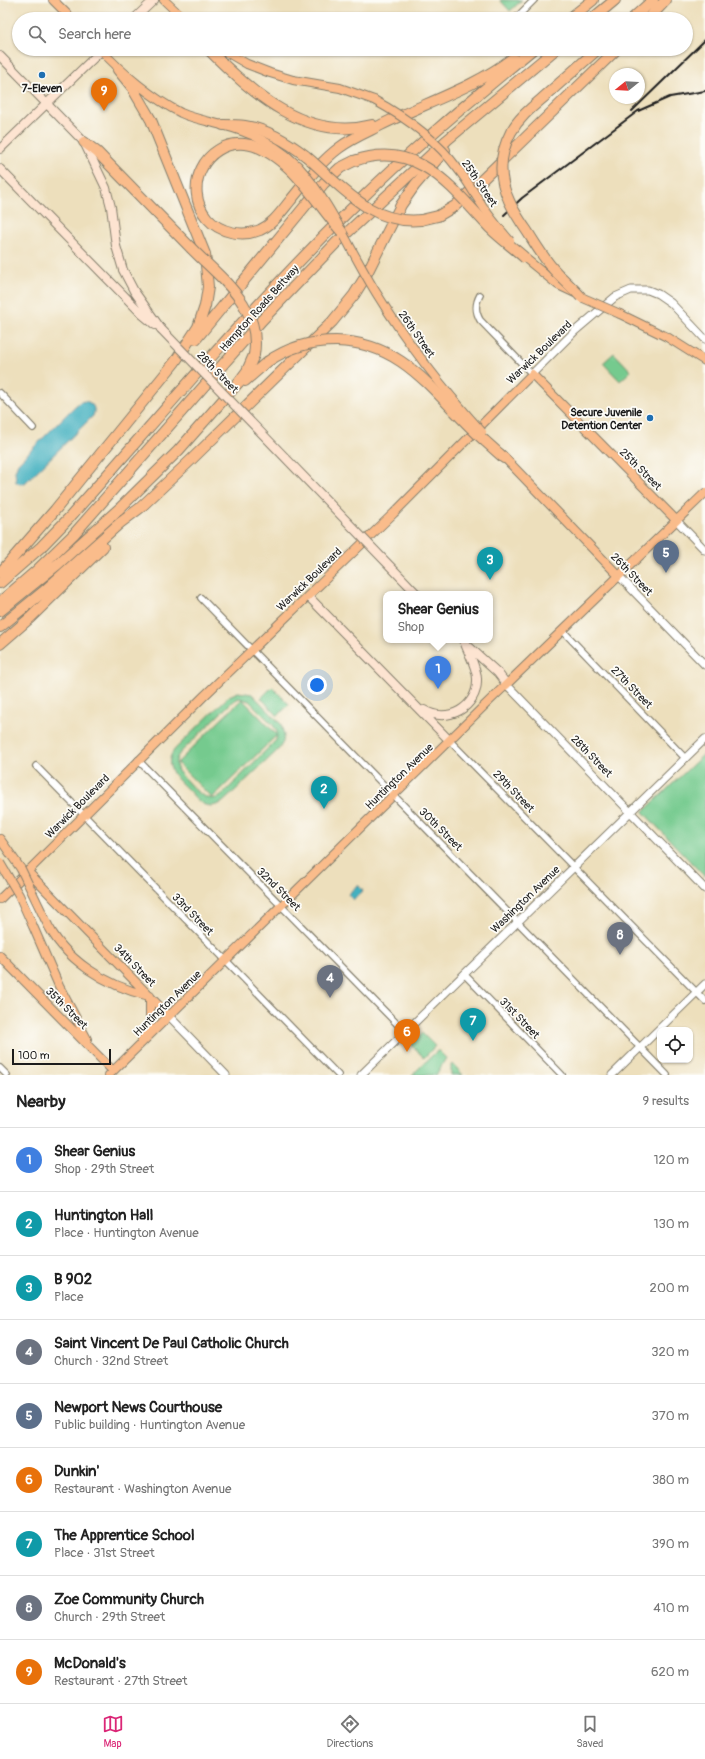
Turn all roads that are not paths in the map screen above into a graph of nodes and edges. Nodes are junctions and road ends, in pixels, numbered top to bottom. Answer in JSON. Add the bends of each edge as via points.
{"nodes":[{"id":1,"x":53,"y":0,"type":"edge"},
{"id":2,"x":154,"y":0,"type":"edge"},
{"id":3,"x":164,"y":0,"type":"edge"},
{"id":4,"x":534,"y":0,"type":"edge"},
{"id":5,"x":593,"y":0,"type":"edge"},
{"id":6,"x":615,"y":0,"type":"edge"},
{"id":7,"x":666,"y":0,"type":"edge"},
{"id":8,"x":654,"y":4,"type":"edge"},
{"id":9,"x":65,"y":12,"type":"edge"},
{"id":10,"x":141,"y":12,"type":"edge"},
{"id":11,"x":176,"y":12,"type":"edge"},
{"id":12,"x":522,"y":12,"type":"edge"},
{"id":13,"x":578,"y":12,"type":"edge"},
{"id":14,"x":600,"y":12,"type":"edge"},
{"id":15,"x":642,"y":12,"type":"edge"},
{"id":16,"x":0,"y":56,"type":"edge"},
{"id":17,"x":96,"y":56,"type":"edge"},
{"id":18,"x":107,"y":56,"type":"edge"},
{"id":19,"x":215,"y":56,"type":"edge"},
{"id":20,"x":233,"y":56,"type":"edge"},
{"id":21,"x":514,"y":56,"type":"edge"},
{"id":22,"x":525,"y":56,"type":"edge"},
{"id":23,"x":547,"y":56,"type":"edge"},
{"id":24,"x":590,"y":56,"type":"edge"},
{"id":25,"x":610,"y":56,"type":"edge"},
{"id":26,"x":111,"y":61,"type":"junction"},
{"id":27,"x":134,"y":91,"type":"joint"},
{"id":28,"x":47,"y":104,"type":"junction"},
{"id":29,"x":487,"y":105,"type":"junction"},
{"id":30,"x":390,"y":121,"type":"junction"},
{"id":31,"x":223,"y":125,"type":"junction"},
{"id":32,"x":84,"y":142,"type":"junction"},
{"id":33,"x":0,"y":149,"type":"edge"},
{"id":34,"x":294,"y":167,"type":"junction"},
{"id":35,"x":0,"y":169,"type":"edge"},
{"id":36,"x":342,"y":232,"type":"joint"},
{"id":37,"x":525,"y":258,"type":"junction"},
{"id":38,"x":480,"y":295,"type":"dead end"},
{"id":39,"x":581,"y":297,"type":"junction"},
{"id":40,"x":161,"y":329,"type":"junction"},
{"id":41,"x":705,"y":339,"type":"edge"},
{"id":42,"x":705,"y":361,"type":"edge"},
{"id":43,"x":175,"y":362,"type":"junction"},
{"id":44,"x":532,"y":374,"type":"junction"},
{"id":45,"x":0,"y":393,"type":"edge"},
{"id":46,"x":218,"y":406,"type":"junction"},
{"id":47,"x":33,"y":428,"type":"dead end"},
{"id":48,"x":486,"y":440,"type":"junction"},
{"id":49,"x":504,"y":458,"type":"joint"},
{"id":50,"x":705,"y":493,"type":"edge"},
{"id":51,"x":140,"y":508,"type":"junction"},
{"id":52,"x":676,"y":520,"type":"junction"},
{"id":53,"x":705,"y":550,"type":"edge"},
{"id":54,"x":0,"y":573,"type":"edge"},
{"id":55,"x":619,"y":576,"type":"junction"},
{"id":56,"x":0,"y":583,"type":"edge"},
{"id":57,"x":414,"y":591,"type":"edge"},
{"id":58,"x":308,"y":596,"type":"junction"},
{"id":59,"x":201,"y":598,"type":"dead end"},
{"id":60,"x":0,"y":602,"type":"edge"},
{"id":61,"x":0,"y":611,"type":"edge"},
{"id":62,"x":0,"y":627,"type":"edge"},
{"id":63,"x":563,"y":631,"type":"junction"},
{"id":64,"x":464,"y":643,"type":"edge"},
{"id":65,"x":465,"y":643,"type":"edge"},
{"id":66,"x":0,"y":644,"type":"edge"},
{"id":67,"x":252,"y":650,"type":"junction"},
{"id":68,"x":705,"y":665,"type":"edge"},
{"id":69,"x":507,"y":685,"type":"junction"},
{"id":70,"x":414,"y":704,"type":"junction"},
{"id":71,"x":705,"y":739,"type":"edge"},
{"id":72,"x":450,"y":741,"type":"junction"},
{"id":73,"x":685,"y":758,"type":"junction"},
{"id":74,"x":138,"y":760,"type":"junction"},
{"id":75,"x":36,"y":766,"type":"dead end"},
{"id":76,"x":394,"y":796,"type":"junction"},
{"id":77,"x":630,"y":812,"type":"junction"},
{"id":78,"x":83,"y":815,"type":"junction"},
{"id":79,"x":0,"y":839,"type":"edge"},
{"id":80,"x":0,"y":863,"type":"edge"},
{"id":81,"x":574,"y":867,"type":"junction"},
{"id":82,"x":27,"y":871,"type":"junction"},
{"id":83,"x":705,"y":889,"type":"edge"},
{"id":84,"x":0,"y":899,"type":"edge"},
{"id":85,"x":281,"y":905,"type":"junction"},
{"id":86,"x":518,"y":922,"type":"junction"},
{"id":87,"x":0,"y":956,"type":"edge"},
{"id":88,"x":226,"y":961,"type":"junction"},
{"id":89,"x":464,"y":974,"type":"junction"},
{"id":90,"x":705,"y":984,"type":"edge"},
{"id":91,"x":697,"y":992,"type":"junction"},
{"id":92,"x":150,"y":996,"type":"junction"},
{"id":93,"x":705,"y":1001,"type":"edge"},
{"id":94,"x":169,"y":1016,"type":"junction"},
{"id":95,"x":405,"y":1032,"type":"junction"},
{"id":96,"x":138,"y":1047,"type":"junction"},
{"id":97,"x":640,"y":1047,"type":"junction"},
{"id":98,"x":94,"y":1051,"type":"junction"},
{"id":99,"x":0,"y":1068,"type":"edge"},
{"id":100,"x":113,"y":1074,"type":"edge"},
{"id":101,"x":6,"y":1075,"type":"edge"},
{"id":102,"x":226,"y":1075,"type":"edge"},
{"id":103,"x":338,"y":1075,"type":"edge"},
{"id":104,"x":361,"y":1075,"type":"edge"},
{"id":105,"x":562,"y":1075,"type":"edge"},
{"id":106,"x":612,"y":1075,"type":"edge"},
{"id":107,"x":667,"y":1075,"type":"edge"}],
"edges":[{"from":1,"to":9,"type":"main road"},
{"from":2,"to":10,"type":"main road"},
{"from":3,"to":11,"type":"main road"},
{"from":4,"to":12,"type":"street"},
{"from":5,"to":13,"type":"highway"},
{"from":6,"to":14,"type":"highway"},
{"from":7,"to":8,"type":"highway"},
{"from":8,"to":15,"type":"highway"},
{"from":16,"to":28,"type":"main road"},
{"from":17,"to":28,"type":"main road"},
{"from":18,"to":26,"type":"main road"},
{"from":19,"to":30,"type":"highway","via":[[261,97],[299,118],[326,127],[345,129]]},
{"from":20,"to":37,"type":"main road","name":"25th Street","bridge":true,"via":[[270,73],[340,88],[374,100],[416,126],[459,170],[496,225]]},
{"from":21,"to":30,"type":"highway","via":[[482,78]]},
{"from":22,"to":56,"type":"highway","name":"Hampton Roads Beltway","via":[[422,143],[332,227],[262,299],[70,517]]},
{"from":23,"to":29,"type":"highway","name":"Hampton Roads Beltway"},
{"from":24,"to":39,"type":"highway","bridge":true,"via":[[526,113],[511,132],[502,160],[502,178],[507,200],[515,214],[550,264]]},
{"from":25,"to":31,"type":"highway","bridge":true,"via":[[455,206],[438,216],[421,220],[387,218],[372,211],[306,156],[281,140],[245,126]]},
{"from":26,"to":27,"type":"main road"},
{"from":26,"to":31,"type":"main road","via":[[151,94],[173,108],[192,117]]},
{"from":27,"to":43,"type":"highway","via":[[151,120],[200,240],[207,266],[208,287],[203,313],[198,327]]},
{"from":28,"to":32,"type":"main road"},
{"from":28,"to":33,"type":"main road"},
{"from":29,"to":51,"type":"highway","via":[[414,185],[394,218],[364,279],[332,322]]},
{"from":29,"to":60,"type":"highway","name":"Hampton Roads Beltway","via":[[411,171],[326,254],[262,320],[74,534]]},
{"from":30,"to":34,"type":"highway","via":[[338,148],[277,217],[259,230],[240,233],[227,231],[209,220],[200,206],[196,190],[198,175],[206,161],[221,148],[246,144],[257,147]]},
{"from":31,"to":34,"type":"main road","via":[[267,144],[282,153]]},
{"from":32,"to":40,"type":"main road","via":[[106,188],[123,270],[134,291]]},
{"from":32,"to":46,"type":"highway","bridge":true,"via":[[239,297],[251,315],[255,331],[254,355],[242,377]]},
{"from":34,"to":36,"type":"highway","bridge":true,"via":[[328,217]]},
{"from":35,"to":40,"type":"main road","name":"28th Street","via":[[142,315]]},
{"from":36,"to":48,"type":"main road","name":"26th Street","bridge":true,"via":[[404,336]]},
{"from":37,"to":39,"type":"main road","name":"25th Street","bridge":true,"via":[[558,284]]},
{"from":37,"to":43,"type":"highway","bridge":true,"via":[[492,229],[447,182],[428,167],[414,160],[391,156],[374,156],[354,161],[340,168],[324,183]]},
{"from":38,"to":44,"type":"street","name":"25th Street","via":[[476,310],[480,320]]},
{"from":39,"to":42,"type":"main road","name":"25th Street","bridge":true,"via":[[667,337]]},
{"from":40,"to":57,"type":"main road","name":"28th Street","bridge":true},
{"from":41,"to":44,"type":"street","name":"Warwick Boulevard","via":[[667,299],[651,290],[631,290],[615,297]]},
{"from":43,"to":54,"type":"highway","via":[[60,504]]},
{"from":44,"to":52,"type":"main road","name":"25th Street"},
{"from":44,"to":58,"type":"main road","name":"Warwick Boulevard"},
{"from":45,"to":47,"type":"street"},
{"from":46,"to":48,"type":"highway","bridge":true,"via":[[267,362],[293,348],[320,342],[351,342],[380,349],[414,370]]},
{"from":46,"to":61,"type":"highway","via":[[178,451],[120,508]]},
{"from":48,"to":49,"type":"highway"},
{"from":49,"to":55,"type":"main road","name":"26th Street"},
{"from":50,"to":52,"type":"main road","name":"Huntington Avenue"},
{"from":51,"to":62,"type":"highway"},
{"from":51,"to":66,"type":"highway","via":[[30,618]]},
{"from":52,"to":53,"type":"street","name":"25th Street"},
{"from":52,"to":55,"type":"main road","name":"Huntington Avenue"},
{"from":55,"to":63,"type":"main road","name":"Huntington Avenue"},
{"from":55,"to":68,"type":"street","name":"26th Street"},
{"from":58,"to":67,"type":"main road","name":"Warwick Boulevard"},
{"from":58,"to":70,"type":"main road","name":"29th Street"},
{"from":59,"to":67,"type":"street","name":"30th Street"},
{"from":63,"to":69,"type":"main road","name":"Huntington Avenue"},
{"from":63,"to":73,"type":"street","name":"27th Street"},
{"from":64,"to":70,"type":"main road","via":[[477,677],[476,691],[469,704],[456,713],[442,716],[429,713]]},
{"from":65,"to":69,"type":"main road","name":"28th Street","via":[[498,672]]},
{"from":67,"to":74,"type":"main road","name":"Warwick Boulevard"},
{"from":67,"to":76,"type":"street","name":"30th Street"},
{"from":69,"to":72,"type":"main road","name":"Huntington Avenue"},
{"from":69,"to":77,"type":"street","name":"28th Street"},
{"from":70,"to":72,"type":"main road","name":"29th Street"},
{"from":71,"to":73,"type":"street","name":"Washington Avenue"},
{"from":72,"to":76,"type":"main road","name":"Huntington Avenue"},
{"from":72,"to":81,"type":"street","name":"29th Street"},
{"from":73,"to":77,"type":"street","name":"Washington Avenue"},
{"from":74,"to":78,"type":"main road","name":"Warwick Boulevard"},
{"from":74,"to":85,"type":"street","name":"32nd Street"},
{"from":75,"to":78,"type":"street","name":"33rd Street"},
{"from":76,"to":85,"type":"main road","name":"Huntington Avenue"},
{"from":76,"to":86,"type":"street","name":"30th Street"},
{"from":77,"to":81,"type":"street","name":"Washington Avenue"},
{"from":77,"to":83,"type":"street","name":"28th Street"},
{"from":78,"to":82,"type":"main road","name":"Warwick Boulevard"},
{"from":78,"to":88,"type":"street","name":"33rd Street"},
{"from":79,"to":92,"type":"main road","bridge":true,"via":[[21,869],[61,946],[82,965],[132,991]]},
{"from":80,"to":98,"type":"main road","bridge":true,"via":[[19,895],[66,1000]]},
{"from":81,"to":86,"type":"street","name":"Washington Avenue"},
{"from":81,"to":91,"type":"street","name":"29th Street"},
{"from":82,"to":84,"type":"main road","name":"Warwick Boulevard"},
{"from":82,"to":92,"type":"main road","name":"34th Street"},
{"from":85,"to":88,"type":"main road","name":"Huntington Avenue"},
{"from":85,"to":95,"type":"street","name":"32nd Street"},
{"from":86,"to":89,"type":"street","name":"Washington Avenue"},
{"from":86,"to":97,"type":"street","name":"30th Street"},
{"from":87,"to":98,"type":"main road","name":"35th Street"},
{"from":88,"to":94,"type":"main road","name":"Huntington Avenue"},
{"from":88,"to":103,"type":"street","name":"33rd Street"},
{"from":89,"to":95,"type":"street","name":"Washington Avenue"},
{"from":89,"to":105,"type":"street","name":"31st Street"},
{"from":90,"to":91,"type":"street"},
{"from":91,"to":93,"type":"street","name":"29th Street"},
{"from":91,"to":97,"type":"street"},
{"from":92,"to":94,"type":"main road","name":"34th Street"},
{"from":92,"to":96,"type":"main road","via":[[150,1022]]},
{"from":94,"to":96,"type":"main road","name":"Huntington Avenue"},
{"from":94,"to":102,"type":"street","name":"34th Street"},
{"from":95,"to":104,"type":"street","name":"Washington Avenue"},
{"from":96,"to":100,"type":"main road","name":"Huntington Avenue"},
{"from":97,"to":106,"type":"street"},
{"from":97,"to":107,"type":"street","name":"30th Street"},
{"from":98,"to":100,"type":"main road","name":"35th Street"},
{"from":99,"to":101,"type":"street"}]}
